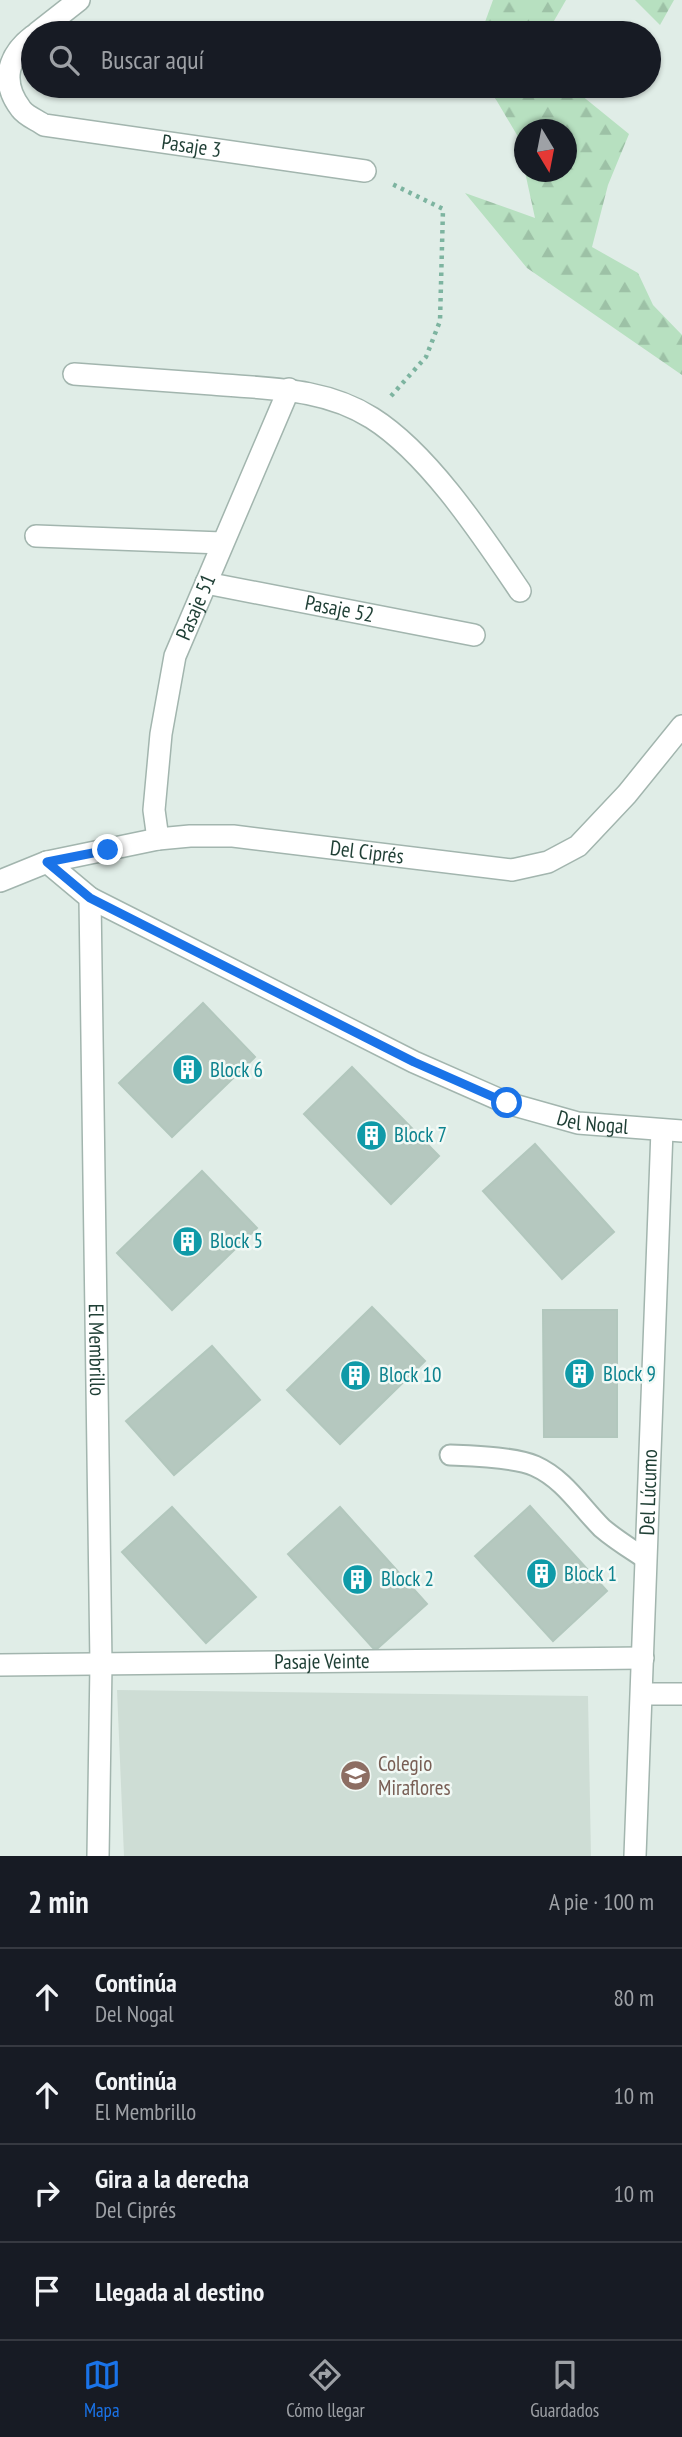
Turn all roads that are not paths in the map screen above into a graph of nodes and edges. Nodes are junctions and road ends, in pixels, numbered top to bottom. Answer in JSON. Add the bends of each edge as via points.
{"nodes":[{"id":1,"x":79,"y":0,"type":"edge"},
{"id":2,"x":53,"y":21,"type":"edge"},
{"id":3,"x":21,"y":46,"type":"edge"},
{"id":4,"x":365,"y":171,"type":"road end"},
{"id":5,"x":74,"y":374,"type":"dead end"},
{"id":6,"x":289,"y":389,"type":"junction"},
{"id":7,"x":36,"y":536,"type":"dead end"},
{"id":8,"x":222,"y":543,"type":"junction"},
{"id":9,"x":206,"y":583,"type":"junction"},
{"id":10,"x":520,"y":591,"type":"dead end"},
{"id":11,"x":474,"y":635,"type":"dead end"},
{"id":12,"x":682,"y":726,"type":"edge"},
{"id":13,"x":158,"y":839,"type":"junction"},
{"id":14,"x":47,"y":862,"type":"junction"},
{"id":15,"x":0,"y":881,"type":"edge"},
{"id":16,"x":90,"y":898,"type":"junction"},
{"id":17,"x":672,"y":1131,"type":"edge"},
{"id":18,"x":450,"y":1455,"type":"dead end"},
{"id":19,"x":646,"y":1559,"type":"junction"},
{"id":20,"x":643,"y":1658,"type":"junction"},
{"id":21,"x":101,"y":1664,"type":"junction"},
{"id":22,"x":0,"y":1665,"type":"edge"},
{"id":23,"x":642,"y":1694,"type":"junction"},
{"id":24,"x":682,"y":1694,"type":"edge"},
{"id":25,"x":98,"y":1856,"type":"edge"},
{"id":26,"x":635,"y":1856,"type":"edge"}],
"edges":[{"from":1,"to":2,"type":"street"},
{"from":3,"to":4,"type":"street","name":"Pasaje 3","via":[[10,65],[9,84],[21,110],[44,125]]},
{"from":5,"to":6,"type":"street"},
{"from":6,"to":8,"type":"street","name":"Pasaje 51"},
{"from":6,"to":10,"type":"street","via":[[325,397],[370,416],[399,438],[492,548]]},
{"from":7,"to":8,"type":"street"},
{"from":8,"to":9,"type":"street","name":"Pasaje 51"},
{"from":9,"to":11,"type":"street","name":"Pasaje 52"},
{"from":9,"to":13,"type":"street","name":"Pasaje 51","via":[[175,656],[165,708],[154,810]]},
{"from":12,"to":13,"type":"street","name":"Del Ciprés","via":[[579,846],[548,862],[512,870],[233,836]]},
{"from":13,"to":14,"type":"street","name":"Del Ciprés"},
{"from":14,"to":15,"type":"street","name":"Del Ciprés"},
{"from":14,"to":16,"type":"street"},
{"from":16,"to":17,"type":"street","name":"Del Nogal","via":[[414,1062],[507,1103],[578,1123]]},
{"from":16,"to":21,"type":"street","name":"El Membrillo"},
{"from":17,"to":19,"type":"street","name":"Del Lúcumo"},
{"from":18,"to":19,"type":"lane","via":[[533,1465],[560,1482],[621,1544]]},
{"from":19,"to":20,"type":"street","name":"Del Lúcumo"},
{"from":20,"to":21,"type":"street","name":"Pasaje Veinte"},
{"from":20,"to":23,"type":"street","name":"Del Lúcumo"},
{"from":21,"to":22,"type":"street","name":"Pasaje Veinte"},
{"from":21,"to":25,"type":"street","name":"El Membrillo"},
{"from":23,"to":24,"type":"street"},
{"from":23,"to":26,"type":"street","name":"Del Lúcumo"}]}
